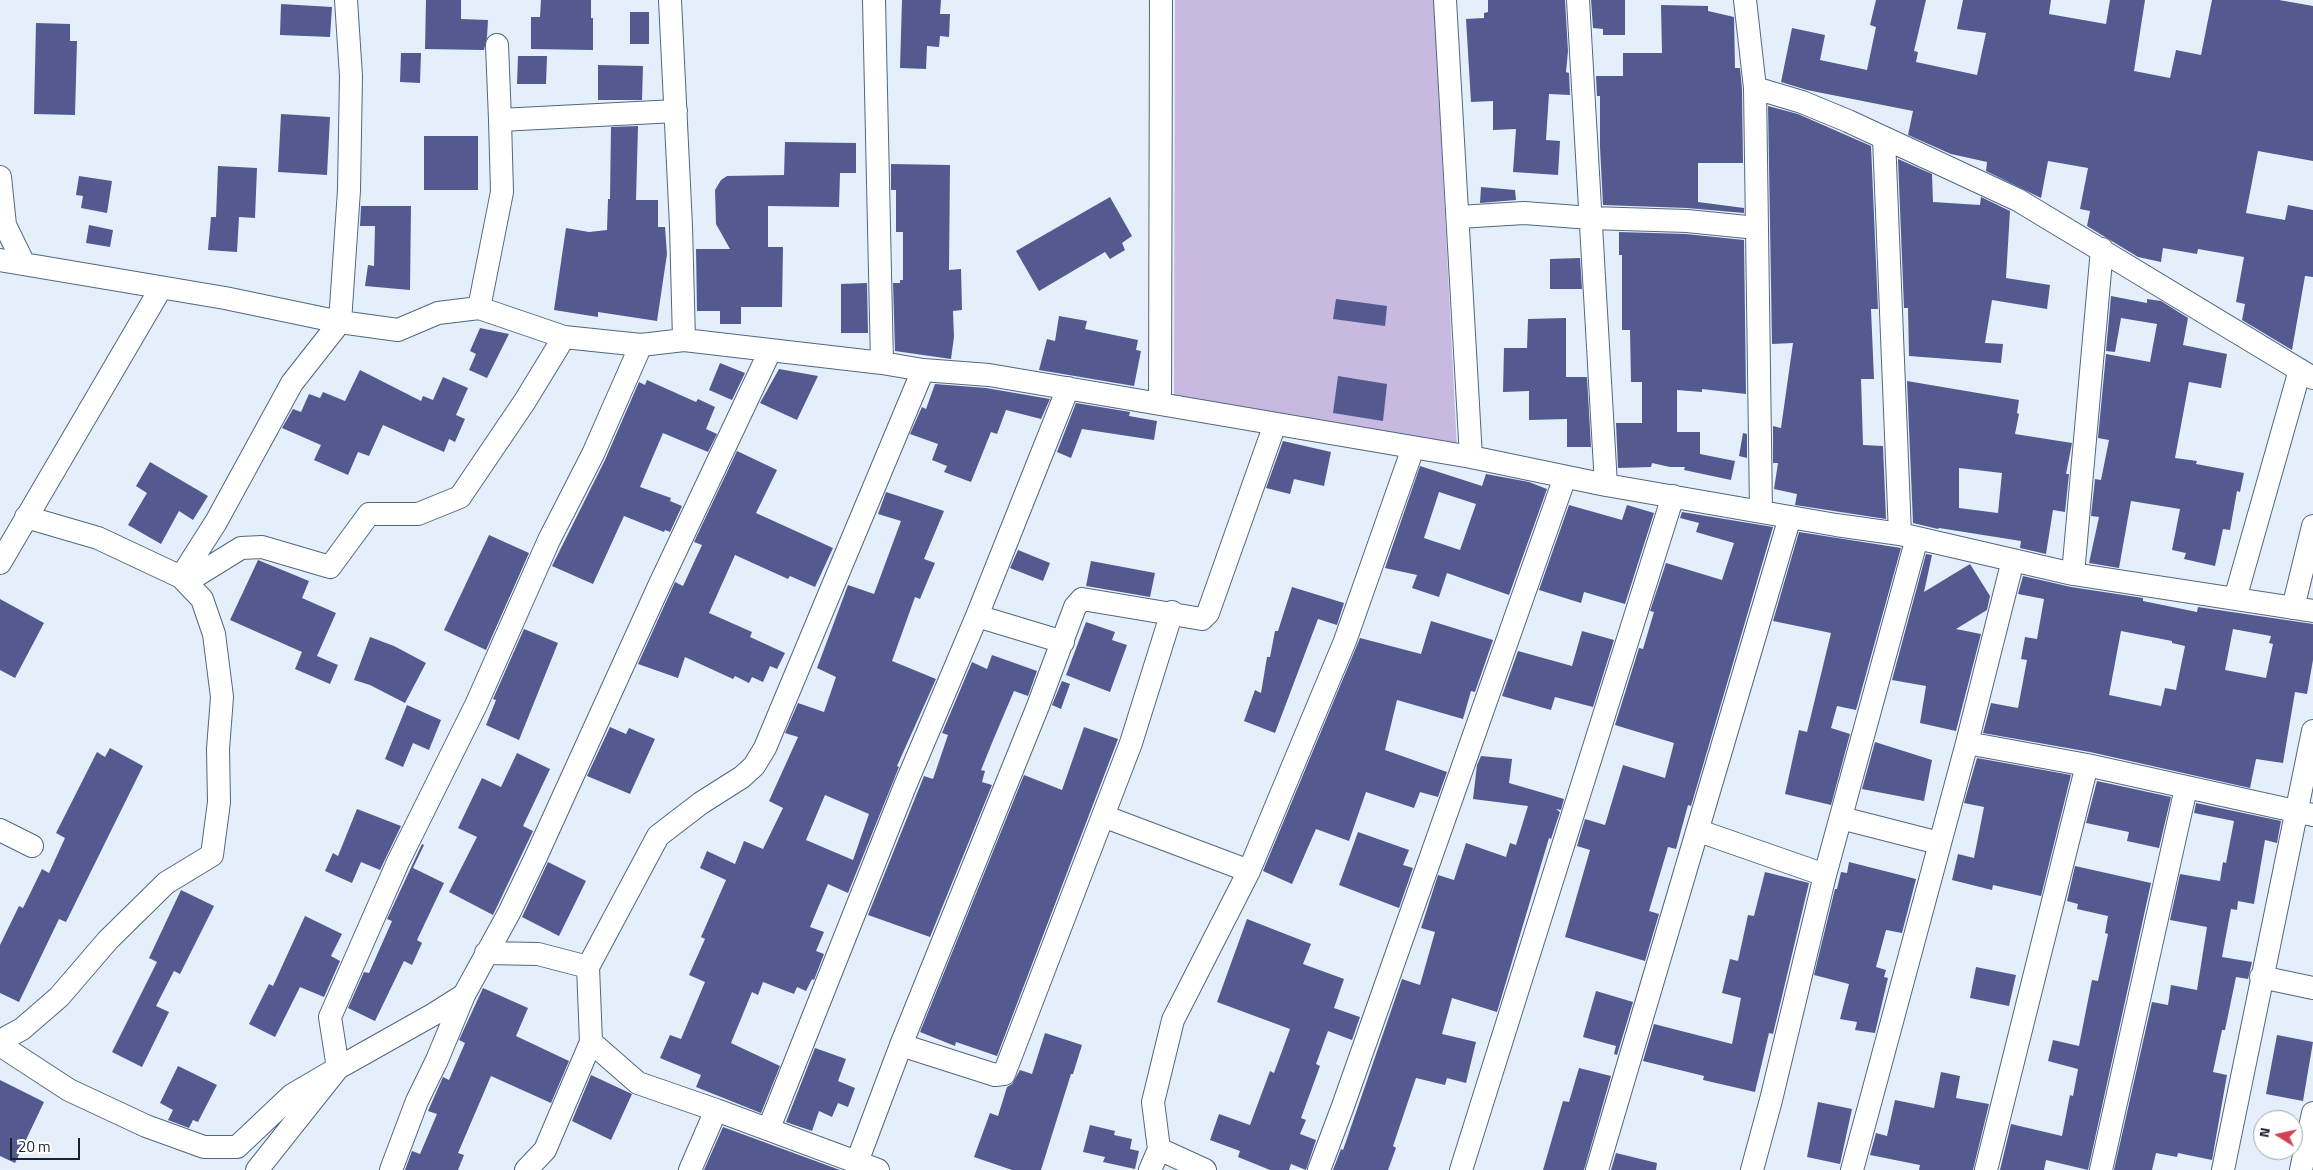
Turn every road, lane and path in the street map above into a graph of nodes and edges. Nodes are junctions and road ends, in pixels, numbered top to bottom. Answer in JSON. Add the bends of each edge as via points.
{"nodes":[{"id":1,"x":346,"y":0,"type":"edge"},
{"id":2,"x":670,"y":0,"type":"edge"},
{"id":3,"x":874,"y":0,"type":"edge"},
{"id":4,"x":1160,"y":0,"type":"edge"},
{"id":5,"x":1445,"y":0,"type":"edge"},
{"id":6,"x":1578,"y":0,"type":"edge"},
{"id":7,"x":1745,"y":0,"type":"edge"},
{"id":8,"x":497,"y":45,"type":"dead end"},
{"id":9,"x":1755,"y":88,"type":"junction"},
{"id":10,"x":676,"y":111,"type":"junction"},
{"id":11,"x":500,"y":120,"type":"junction"},
{"id":12,"x":1884,"y":138,"type":"junction"},
{"id":13,"x":0,"y":176,"type":"edge"},
{"id":14,"x":1459,"y":217,"type":"junction"},
{"id":15,"x":1591,"y":218,"type":"junction"},
{"id":16,"x":1757,"y":228,"type":"junction"},
{"id":17,"x":2102,"y":249,"type":"junction"},
{"id":18,"x":0,"y":260,"type":"edge"},
{"id":19,"x":24,"y":264,"type":"junction"},
{"id":20,"x":161,"y":288,"type":"junction"},
{"id":21,"x":479,"y":308,"type":"junction"},
{"id":22,"x":340,"y":322,"type":"junction"},
{"id":23,"x":564,"y":336,"type":"junction"},
{"id":24,"x":684,"y":340,"type":"junction"},
{"id":25,"x":641,"y":345,"type":"junction"},
{"id":26,"x":770,"y":350,"type":"junction"},
{"id":27,"x":882,"y":363,"type":"junction"},
{"id":28,"x":922,"y":370,"type":"junction"},
{"id":29,"x":2306,"y":374,"type":"edge"},
{"id":30,"x":1068,"y":388,"type":"junction"},
{"id":31,"x":1160,"y":404,"type":"junction"},
{"id":32,"x":1275,"y":424,"type":"junction"},
{"id":33,"x":1413,"y":448,"type":"junction"},
{"id":34,"x":1471,"y":457,"type":"junction"},
{"id":35,"x":1565,"y":477,"type":"junction"},
{"id":36,"x":1606,"y":485,"type":"junction"},
{"id":37,"x":1674,"y":496,"type":"junction"},
{"id":38,"x":1760,"y":511,"type":"junction"},
{"id":39,"x":26,"y":517,"type":"junction"},
{"id":40,"x":1790,"y":517,"type":"junction"},
{"id":41,"x":2313,"y":526,"type":"edge"},
{"id":42,"x":1908,"y":536,"type":"junction"},
{"id":43,"x":2013,"y":560,"type":"junction"},
{"id":44,"x":0,"y":563,"type":"edge"},
{"id":45,"x":2073,"y":574,"type":"junction"},
{"id":46,"x":181,"y":577,"type":"junction"},
{"id":47,"x":2234,"y":599,"type":"junction"},
{"id":48,"x":2303,"y":609,"type":"edge"},
{"id":49,"x":1172,"y":612,"type":"junction"},
{"id":50,"x":976,"y":616,"type":"junction"},
{"id":51,"x":1063,"y":642,"type":"junction"},
{"id":52,"x":2313,"y":732,"type":"edge"},
{"id":53,"x":1966,"y":743,"type":"junction"},
{"id":54,"x":2087,"y":765,"type":"junction"},
{"id":55,"x":2186,"y":788,"type":"junction"},
{"id":56,"x":2305,"y":814,"type":"edge"},
{"id":57,"x":1103,"y":816,"type":"junction"},
{"id":58,"x":1841,"y":818,"type":"junction"},
{"id":59,"x":0,"y":830,"type":"edge"},
{"id":60,"x":1699,"y":831,"type":"junction"},
{"id":61,"x":1939,"y":842,"type":"junction"},
{"id":62,"x":32,"y":846,"type":"dead end"},
{"id":63,"x":1249,"y":871,"type":"junction"},
{"id":64,"x":1825,"y":875,"type":"junction"},
{"id":65,"x":486,"y":953,"type":"junction"},
{"id":66,"x":588,"y":967,"type":"junction"},
{"id":67,"x":2261,"y":977,"type":"junction"},
{"id":68,"x":2313,"y":988,"type":"edge"},
{"id":69,"x":464,"y":995,"type":"junction"},
{"id":70,"x":0,"y":1041,"type":"edge"},
{"id":71,"x":591,"y":1042,"type":"junction"},
{"id":72,"x":0,"y":1045,"type":"edge"},
{"id":73,"x":901,"y":1045,"type":"junction"},
{"id":74,"x":338,"y":1068,"type":"junction"},
{"id":75,"x":716,"y":1110,"type":"junction"},
{"id":76,"x":2313,"y":1113,"type":"edge"},
{"id":77,"x":769,"y":1128,"type":"junction"},
{"id":78,"x":1159,"y":1149,"type":"junction"},
{"id":79,"x":857,"y":1162,"type":"junction"},
{"id":80,"x":256,"y":1170,"type":"edge"},
{"id":81,"x":391,"y":1170,"type":"edge"},
{"id":82,"x":526,"y":1170,"type":"edge"},
{"id":83,"x":690,"y":1170,"type":"edge"},
{"id":84,"x":878,"y":1170,"type":"edge"},
{"id":85,"x":1150,"y":1170,"type":"edge"},
{"id":86,"x":1205,"y":1170,"type":"edge"},
{"id":87,"x":1318,"y":1170,"type":"edge"},
{"id":88,"x":1461,"y":1170,"type":"edge"},
{"id":89,"x":1597,"y":1170,"type":"edge"},
{"id":90,"x":1752,"y":1170,"type":"edge"},
{"id":91,"x":1852,"y":1170,"type":"edge"},
{"id":92,"x":1986,"y":1170,"type":"edge"},
{"id":93,"x":2101,"y":1170,"type":"edge"},
{"id":94,"x":2223,"y":1170,"type":"edge"},
{"id":95,"x":2302,"y":1170,"type":"edge"}],
"edges":[{"from":1,"to":22,"type":"street","via":[[351,76],[349,190]]},
{"from":2,"to":10,"type":"street"},
{"from":3,"to":27,"type":"street"},
{"from":4,"to":31,"type":"street"},
{"from":5,"to":14,"type":"street"},
{"from":6,"to":15,"type":"street"},
{"from":7,"to":9,"type":"street"},
{"from":8,"to":11,"type":"street"},
{"from":9,"to":12,"type":"street","via":[[1802,102]]},
{"from":9,"to":16,"type":"street"},
{"from":10,"to":11,"type":"street"},
{"from":10,"to":24,"type":"street"},
{"from":11,"to":21,"type":"street","via":[[502,192]]},
{"from":12,"to":17,"type":"street","via":[[2018,200]]},
{"from":12,"to":42,"type":"street"},
{"from":13,"to":19,"type":"street","via":[[5,225]]},
{"from":14,"to":15,"type":"street","via":[[1524,213]]},
{"from":14,"to":34,"type":"street"},
{"from":15,"to":16,"type":"street","via":[[1687,221]]},
{"from":15,"to":36,"type":"street"},
{"from":16,"to":38,"type":"street"},
{"from":17,"to":29,"type":"street"},
{"from":17,"to":45,"type":"street"},
{"from":18,"to":19,"type":"street"},
{"from":19,"to":20,"type":"street"},
{"from":20,"to":22,"type":"street"},
{"from":20,"to":39,"type":"street"},
{"from":21,"to":22,"type":"street","via":[[438,313],[398,330]]},
{"from":21,"to":23,"type":"street"},
{"from":22,"to":46,"type":"street","via":[[292,383],[216,522]]},
{"from":23,"to":25,"type":"street"},
{"from":23,"to":46,"type":"street","via":[[525,401],[460,497],[418,514],[368,514],[330,567],[262,547],[241,548],[199,574]]},
{"from":24,"to":25,"type":"street"},
{"from":24,"to":26,"type":"street"},
{"from":25,"to":74,"type":"street","via":[[593,454],[549,540],[476,706],[398,862],[330,1016]]},
{"from":26,"to":27,"type":"street"},
{"from":26,"to":65,"type":"street","via":[[535,859]]},
{"from":27,"to":28,"type":"street"},
{"from":28,"to":30,"type":"street","via":[[989,375]]},
{"from":28,"to":66,"type":"street","via":[[765,748],[754,766],[742,777],[702,802],[658,836]]},
{"from":29,"to":47,"type":"street"},
{"from":30,"to":31,"type":"street"},
{"from":30,"to":50,"type":"street"},
{"from":31,"to":32,"type":"street"},
{"from":32,"to":33,"type":"street"},
{"from":32,"to":49,"type":"street","via":[[1208,613],[1202,618]]},
{"from":33,"to":34,"type":"street"},
{"from":33,"to":63,"type":"street","via":[[1345,641]]},
{"from":34,"to":35,"type":"street"},
{"from":35,"to":36,"type":"street"},
{"from":35,"to":87,"type":"street"},
{"from":36,"to":37,"type":"street"},
{"from":37,"to":38,"type":"street"},
{"from":37,"to":88,"type":"street"},
{"from":38,"to":40,"type":"street"},
{"from":39,"to":44,"type":"street"},
{"from":39,"to":46,"type":"street","via":[[98,538]]},
{"from":40,"to":42,"type":"street"},
{"from":40,"to":60,"type":"street"},
{"from":41,"to":48,"type":"street"},
{"from":42,"to":43,"type":"street"},
{"from":42,"to":58,"type":"street"},
{"from":43,"to":45,"type":"street"},
{"from":43,"to":53,"type":"street"},
{"from":45,"to":47,"type":"street"},
{"from":46,"to":70,"type":"street","via":[[202,599],[214,634],[222,697],[218,749],[219,802],[212,855],[166,883],[108,940],[59,997],[22,1029]]},
{"from":47,"to":48,"type":"street"},
{"from":49,"to":51,"type":"street","via":[[1082,599],[1075,607]]},
{"from":49,"to":57,"type":"street","via":[[1131,743]]},
{"from":50,"to":51,"type":"street"},
{"from":50,"to":77,"type":"street"},
{"from":51,"to":73,"type":"street"},
{"from":52,"to":56,"type":"street"},
{"from":53,"to":54,"type":"street"},
{"from":53,"to":61,"type":"street"},
{"from":54,"to":55,"type":"street"},
{"from":54,"to":92,"type":"street"},
{"from":55,"to":56,"type":"street"},
{"from":55,"to":93,"type":"street"},
{"from":56,"to":67,"type":"street"},
{"from":57,"to":63,"type":"street"},
{"from":57,"to":73,"type":"street","via":[[1004,1074],[995,1075]]},
{"from":58,"to":61,"type":"street"},
{"from":58,"to":64,"type":"street"},
{"from":59,"to":62,"type":"street"},
{"from":60,"to":64,"type":"street"},
{"from":60,"to":89,"type":"street"},
{"from":61,"to":91,"type":"street"},
{"from":63,"to":78,"type":"street","via":[[1173,1020],[1153,1102]]},
{"from":64,"to":90,"type":"street"},
{"from":65,"to":66,"type":"street","via":[[538,954]]},
{"from":65,"to":69,"type":"street"},
{"from":66,"to":71,"type":"street"},
{"from":67,"to":68,"type":"street"},
{"from":67,"to":94,"type":"street"},
{"from":69,"to":74,"type":"street"},
{"from":69,"to":81,"type":"street","via":[[417,1101]]},
{"from":71,"to":75,"type":"street","via":[[638,1083]]},
{"from":71,"to":82,"type":"street","via":[[545,1150]]},
{"from":72,"to":74,"type":"street","via":[[69,1090],[146,1126],[204,1147],[237,1147],[292,1096]]},
{"from":73,"to":79,"type":"street"},
{"from":74,"to":80,"type":"street"},
{"from":75,"to":77,"type":"street"},
{"from":75,"to":83,"type":"street"},
{"from":76,"to":95,"type":"street"},
{"from":77,"to":79,"type":"street"},
{"from":78,"to":85,"type":"street"},
{"from":78,"to":86,"type":"street"},
{"from":79,"to":84,"type":"street"}]}
